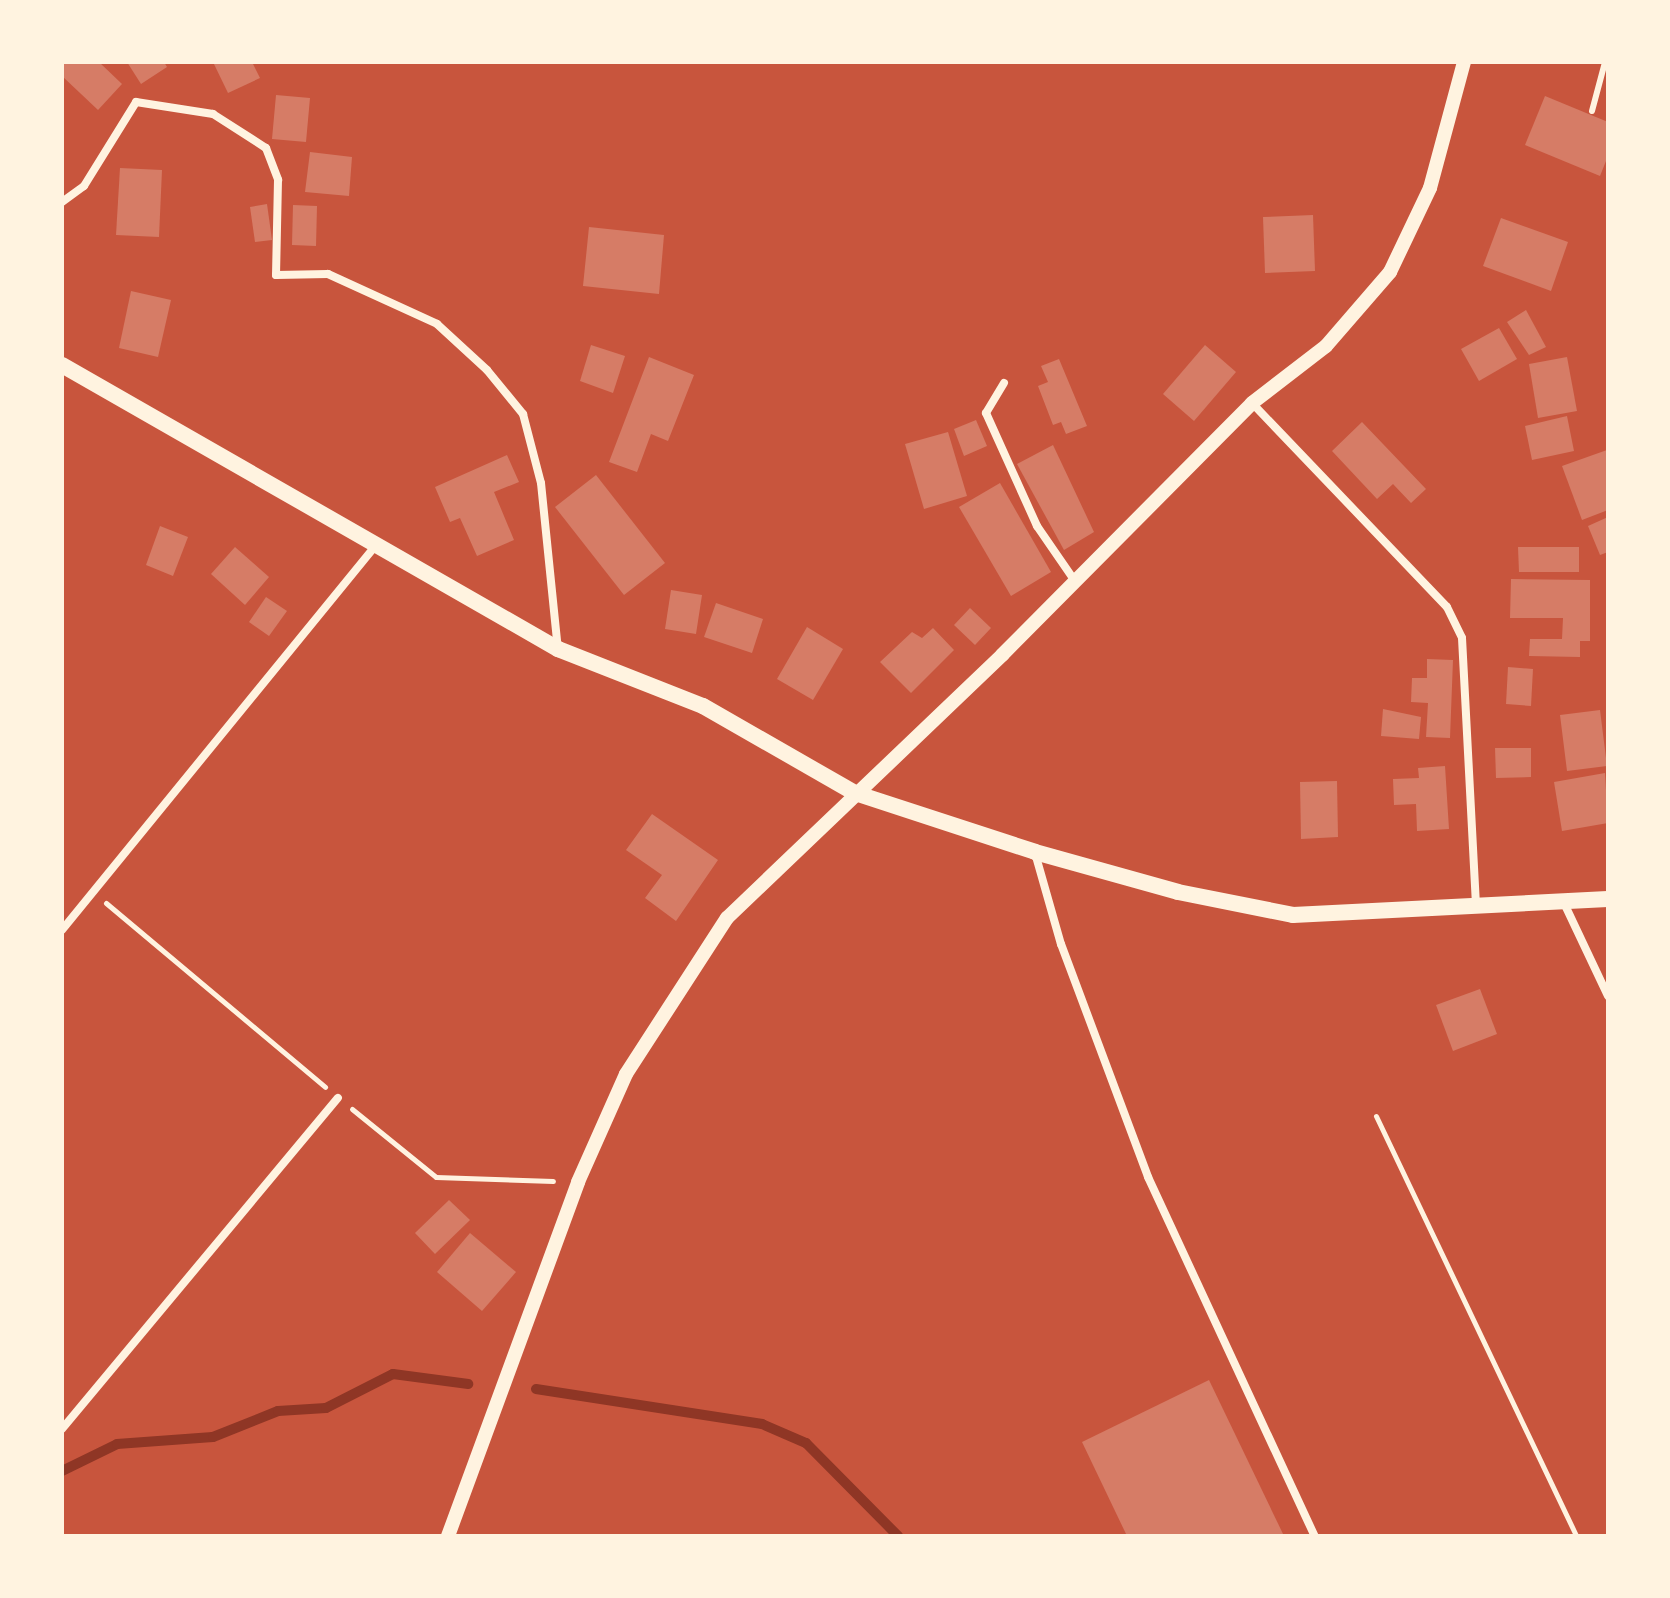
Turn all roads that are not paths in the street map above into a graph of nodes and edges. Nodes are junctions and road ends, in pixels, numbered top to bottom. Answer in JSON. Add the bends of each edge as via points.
{"nodes":[{"id":1,"x":1464,"y":62,"type":"edge"},
{"id":2,"x":1605,"y":62,"type":"edge"},
{"id":3,"x":1592,"y":111,"type":"dead end"},
{"id":4,"x":62,"y":202,"type":"edge"},
{"id":5,"x":62,"y":365,"type":"edge"},
{"id":6,"x":1004,"y":383,"type":"dead end"},
{"id":7,"x":1252,"y":403,"type":"junction"},
{"id":8,"x":374,"y":547,"type":"junction"},
{"id":9,"x":1075,"y":581,"type":"junction"},
{"id":10,"x":558,"y":649,"type":"junction"},
{"id":11,"x":855,"y":793,"type":"junction"},
{"id":12,"x":1035,"y":852,"type":"junction"},
{"id":13,"x":1608,"y":899,"type":"edge"},
{"id":14,"x":1564,"y":903,"type":"junction"},
{"id":15,"x":1476,"y":905,"type":"junction"},
{"id":16,"x":62,"y":930,"type":"edge"},
{"id":17,"x":1608,"y":996,"type":"edge"},
{"id":18,"x":338,"y":1098,"type":"road end"},
{"id":19,"x":62,"y":1429,"type":"edge"},
{"id":20,"x":448,"y":1536,"type":"edge"},
{"id":21,"x":1315,"y":1536,"type":"edge"}],
"edges":[{"from":1,"to":7,"type":"street","via":[[1430,188],[1390,272],[1326,346]]},
{"from":2,"to":3,"type":"lane"},
{"from":4,"to":10,"type":"street","via":[[84,186],[136,102],[213,114],[266,148],[278,180],[276,275],[328,274],[437,324],[487,370],[523,414],[541,483]]},
{"from":5,"to":8,"type":"main road"},
{"from":6,"to":9,"type":"street","via":[[986,413],[1037,526]]},
{"from":7,"to":9,"type":"street"},
{"from":7,"to":15,"type":"street","via":[[1447,607],[1462,638]]},
{"from":8,"to":10,"type":"main road"},
{"from":8,"to":16,"type":"street"},
{"from":9,"to":11,"type":"street"},
{"from":10,"to":11,"type":"main road","via":[[703,706]]},
{"from":11,"to":12,"type":"main road"},
{"from":11,"to":20,"type":"street","via":[[727,918],[626,1074],[578,1182]]},
{"from":12,"to":15,"type":"main road","via":[[1178,892],[1293,915]]},
{"from":12,"to":21,"type":"street","via":[[1061,944],[1148,1177]]},
{"from":13,"to":14,"type":"main road"},
{"from":14,"to":15,"type":"main road"},
{"from":14,"to":17,"type":"street"},
{"from":18,"to":19,"type":"street"}]}
